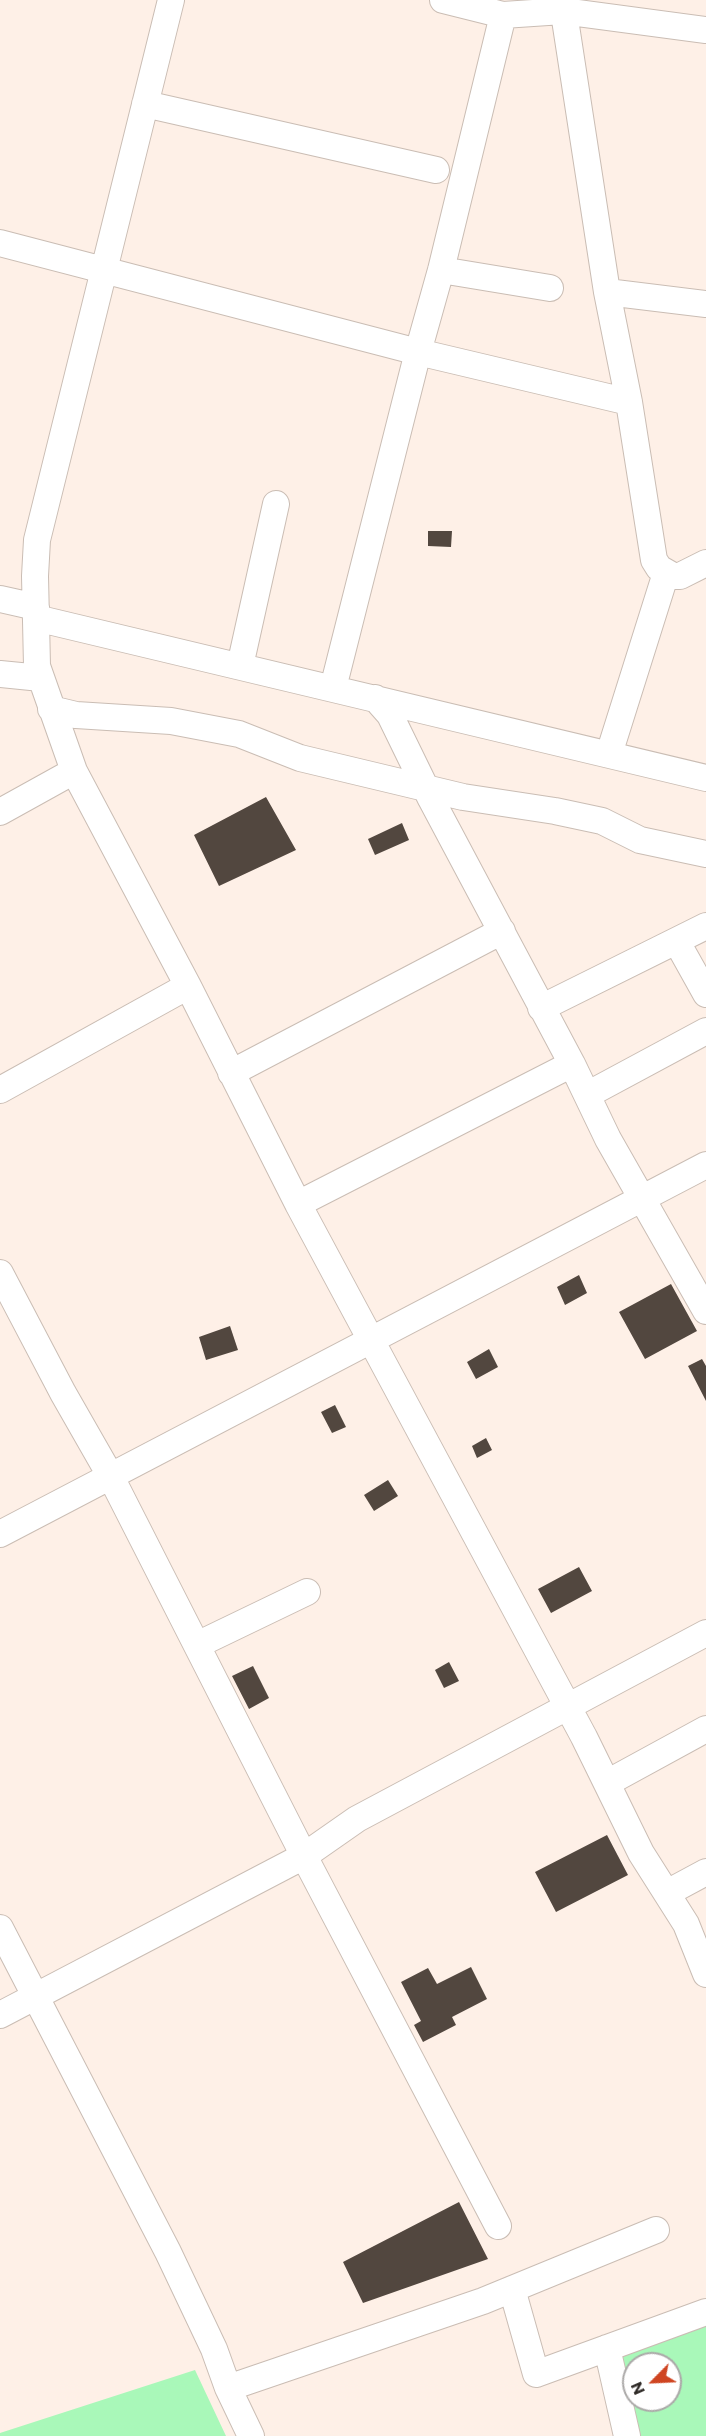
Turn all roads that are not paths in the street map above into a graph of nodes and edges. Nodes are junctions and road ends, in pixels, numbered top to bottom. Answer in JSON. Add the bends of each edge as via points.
{"nodes":[{"id":1,"x":171,"y":0,"type":"edge"},
{"id":2,"x":445,"y":0,"type":"edge"},
{"id":3,"x":562,"y":6,"type":"edge"},
{"id":4,"x":503,"y":15,"type":"junction"},
{"id":5,"x":706,"y":30,"type":"edge"},
{"id":6,"x":145,"y":104,"type":"junction"},
{"id":7,"x":436,"y":170,"type":"dead end"},
{"id":8,"x":0,"y":243,"type":"edge"},
{"id":9,"x":441,"y":270,"type":"junction"},
{"id":10,"x":104,"y":271,"type":"junction"},
{"id":11,"x":550,"y":288,"type":"dead end"},
{"id":12,"x":607,"y":292,"type":"junction"},
{"id":13,"x":706,"y":304,"type":"edge"},
{"id":14,"x":418,"y":352,"type":"junction"},
{"id":15,"x":629,"y":402,"type":"junction"},
{"id":16,"x":276,"y":504,"type":"dead end"},
{"id":17,"x":706,"y":562,"type":"edge"},
{"id":18,"x":666,"y":573,"type":"junction"},
{"id":19,"x":0,"y":599,"type":"edge"},
{"id":20,"x":36,"y":612,"type":"junction"},
{"id":21,"x":240,"y":666,"type":"junction"},
{"id":22,"x":0,"y":674,"type":"edge"},
{"id":23,"x":41,"y":678,"type":"junction"},
{"id":24,"x":333,"y":688,"type":"junction"},
{"id":25,"x":375,"y":698,"type":"junction"},
{"id":26,"x":51,"y":709,"type":"junction"},
{"id":27,"x":609,"y":754,"type":"junction"},
{"id":28,"x":75,"y":771,"type":"junction"},
{"id":29,"x":706,"y":778,"type":"edge"},
{"id":30,"x":426,"y":787,"type":"junction"},
{"id":31,"x":0,"y":812,"type":"edge"},
{"id":32,"x":706,"y":854,"type":"edge"},
{"id":33,"x":706,"y":926,"type":"edge"},
{"id":34,"x":502,"y":931,"type":"junction"},
{"id":35,"x":677,"y":942,"type":"junction"},
{"id":36,"x":188,"y":986,"type":"junction"},
{"id":37,"x":706,"y":994,"type":"edge"},
{"id":38,"x":541,"y":1008,"type":"junction"},
{"id":39,"x":706,"y":1031,"type":"edge"},
{"id":40,"x":572,"y":1064,"type":"junction"},
{"id":41,"x":231,"y":1073,"type":"junction"},
{"id":42,"x":0,"y":1090,"type":"edge"},
{"id":43,"x":587,"y":1095,"type":"junction"},
{"id":44,"x":706,"y":1165,"type":"edge"},
{"id":45,"x":642,"y":1199,"type":"junction"},
{"id":46,"x":298,"y":1204,"type":"junction"},
{"id":47,"x":0,"y":1273,"type":"edge"},
{"id":48,"x":706,"y":1311,"type":"edge"},
{"id":49,"x":370,"y":1339,"type":"junction"},
{"id":50,"x":111,"y":1477,"type":"junction"},
{"id":51,"x":0,"y":1534,"type":"edge"},
{"id":52,"x":307,"y":1592,"type":"dead end"},
{"id":53,"x":706,"y":1633,"type":"edge"},
{"id":54,"x":196,"y":1645,"type":"junction"},
{"id":55,"x":567,"y":1707,"type":"junction"},
{"id":56,"x":706,"y":1729,"type":"edge"},
{"id":57,"x":607,"y":1783,"type":"junction"},
{"id":58,"x":304,"y":1856,"type":"junction"},
{"id":59,"x":706,"y":1872,"type":"edge"},
{"id":60,"x":667,"y":1893,"type":"junction"},
{"id":61,"x":0,"y":1928,"type":"edge"},
{"id":62,"x":706,"y":1974,"type":"edge"},
{"id":63,"x":37,"y":1996,"type":"junction"},
{"id":64,"x":0,"y":2015,"type":"edge"},
{"id":65,"x":498,"y":2226,"type":"dead end"},
{"id":66,"x":656,"y":2229,"type":"dead end"},
{"id":67,"x":512,"y":2289,"type":"junction"},
{"id":68,"x":706,"y":2312,"type":"edge"},
{"id":69,"x":607,"y":2348,"type":"junction"},
{"id":70,"x":228,"y":2388,"type":"junction"},
{"id":71,"x":250,"y":2436,"type":"edge"},
{"id":72,"x":627,"y":2436,"type":"edge"}],
"edges":[{"from":1,"to":6,"type":"street"},
{"from":2,"to":4,"type":"street"},
{"from":3,"to":4,"type":"street"},
{"from":3,"to":5,"type":"street"},
{"from":3,"to":12,"type":"street"},
{"from":4,"to":9,"type":"street"},
{"from":6,"to":7,"type":"street"},
{"from":6,"to":10,"type":"street"},
{"from":8,"to":10,"type":"street"},
{"from":9,"to":11,"type":"street"},
{"from":9,"to":14,"type":"street"},
{"from":10,"to":14,"type":"street"},
{"from":10,"to":20,"type":"street","via":[[37,540]]},
{"from":12,"to":13,"type":"street"},
{"from":12,"to":15,"type":"street"},
{"from":14,"to":15,"type":"street"},
{"from":14,"to":24,"type":"street"},
{"from":15,"to":18,"type":"street","via":[[654,560]]},
{"from":16,"to":21,"type":"street"},
{"from":17,"to":18,"type":"street","via":[[680,576]]},
{"from":18,"to":27,"type":"street"},
{"from":19,"to":20,"type":"street"},
{"from":20,"to":21,"type":"street"},
{"from":20,"to":23,"type":"street","via":[[37,666]]},
{"from":21,"to":24,"type":"street"},
{"from":22,"to":23,"type":"street"},
{"from":23,"to":26,"type":"street"},
{"from":24,"to":25,"type":"street"},
{"from":25,"to":27,"type":"street"},
{"from":25,"to":30,"type":"street","via":[[390,715]]},
{"from":26,"to":28,"type":"street"},
{"from":26,"to":30,"type":"street","via":[[76,715],[171,721],[239,734],[300,758]]},
{"from":27,"to":29,"type":"street"},
{"from":28,"to":31,"type":"street"},
{"from":28,"to":36,"type":"street"},
{"from":30,"to":32,"type":"street","via":[[602,821],[640,840]]},
{"from":30,"to":34,"type":"street"},
{"from":33,"to":35,"type":"street"},
{"from":34,"to":38,"type":"street"},
{"from":34,"to":41,"type":"street"},
{"from":35,"to":37,"type":"street"},
{"from":35,"to":38,"type":"street"},
{"from":36,"to":41,"type":"street"},
{"from":36,"to":42,"type":"street"},
{"from":38,"to":40,"type":"street"},
{"from":39,"to":43,"type":"street"},
{"from":40,"to":43,"type":"street"},
{"from":40,"to":46,"type":"street"},
{"from":41,"to":46,"type":"street"},
{"from":43,"to":45,"type":"street"},
{"from":44,"to":45,"type":"street"},
{"from":45,"to":48,"type":"street"},
{"from":45,"to":49,"type":"street"},
{"from":46,"to":49,"type":"street"},
{"from":47,"to":50,"type":"street"},
{"from":49,"to":50,"type":"street"},
{"from":49,"to":55,"type":"street"},
{"from":50,"to":51,"type":"street"},
{"from":50,"to":54,"type":"street"},
{"from":52,"to":54,"type":"street"},
{"from":53,"to":55,"type":"street"},
{"from":54,"to":58,"type":"street"},
{"from":55,"to":57,"type":"street"},
{"from":55,"to":58,"type":"street","via":[[357,1819]]},
{"from":56,"to":57,"type":"street"},
{"from":57,"to":60,"type":"street","via":[[641,1853]]},
{"from":58,"to":63,"type":"street"},
{"from":58,"to":65,"type":"street"},
{"from":59,"to":60,"type":"street"},
{"from":60,"to":62,"type":"street","via":[[686,1924]]},
{"from":61,"to":63,"type":"street"},
{"from":63,"to":64,"type":"street"},
{"from":63,"to":70,"type":"street","via":[[168,2252]]},
{"from":66,"to":67,"type":"street"},
{"from":67,"to":69,"type":"street","via":[[536,2374]]},
{"from":67,"to":70,"type":"street"},
{"from":68,"to":69,"type":"street"},
{"from":69,"to":72,"type":"street"},
{"from":70,"to":71,"type":"street"}]}
